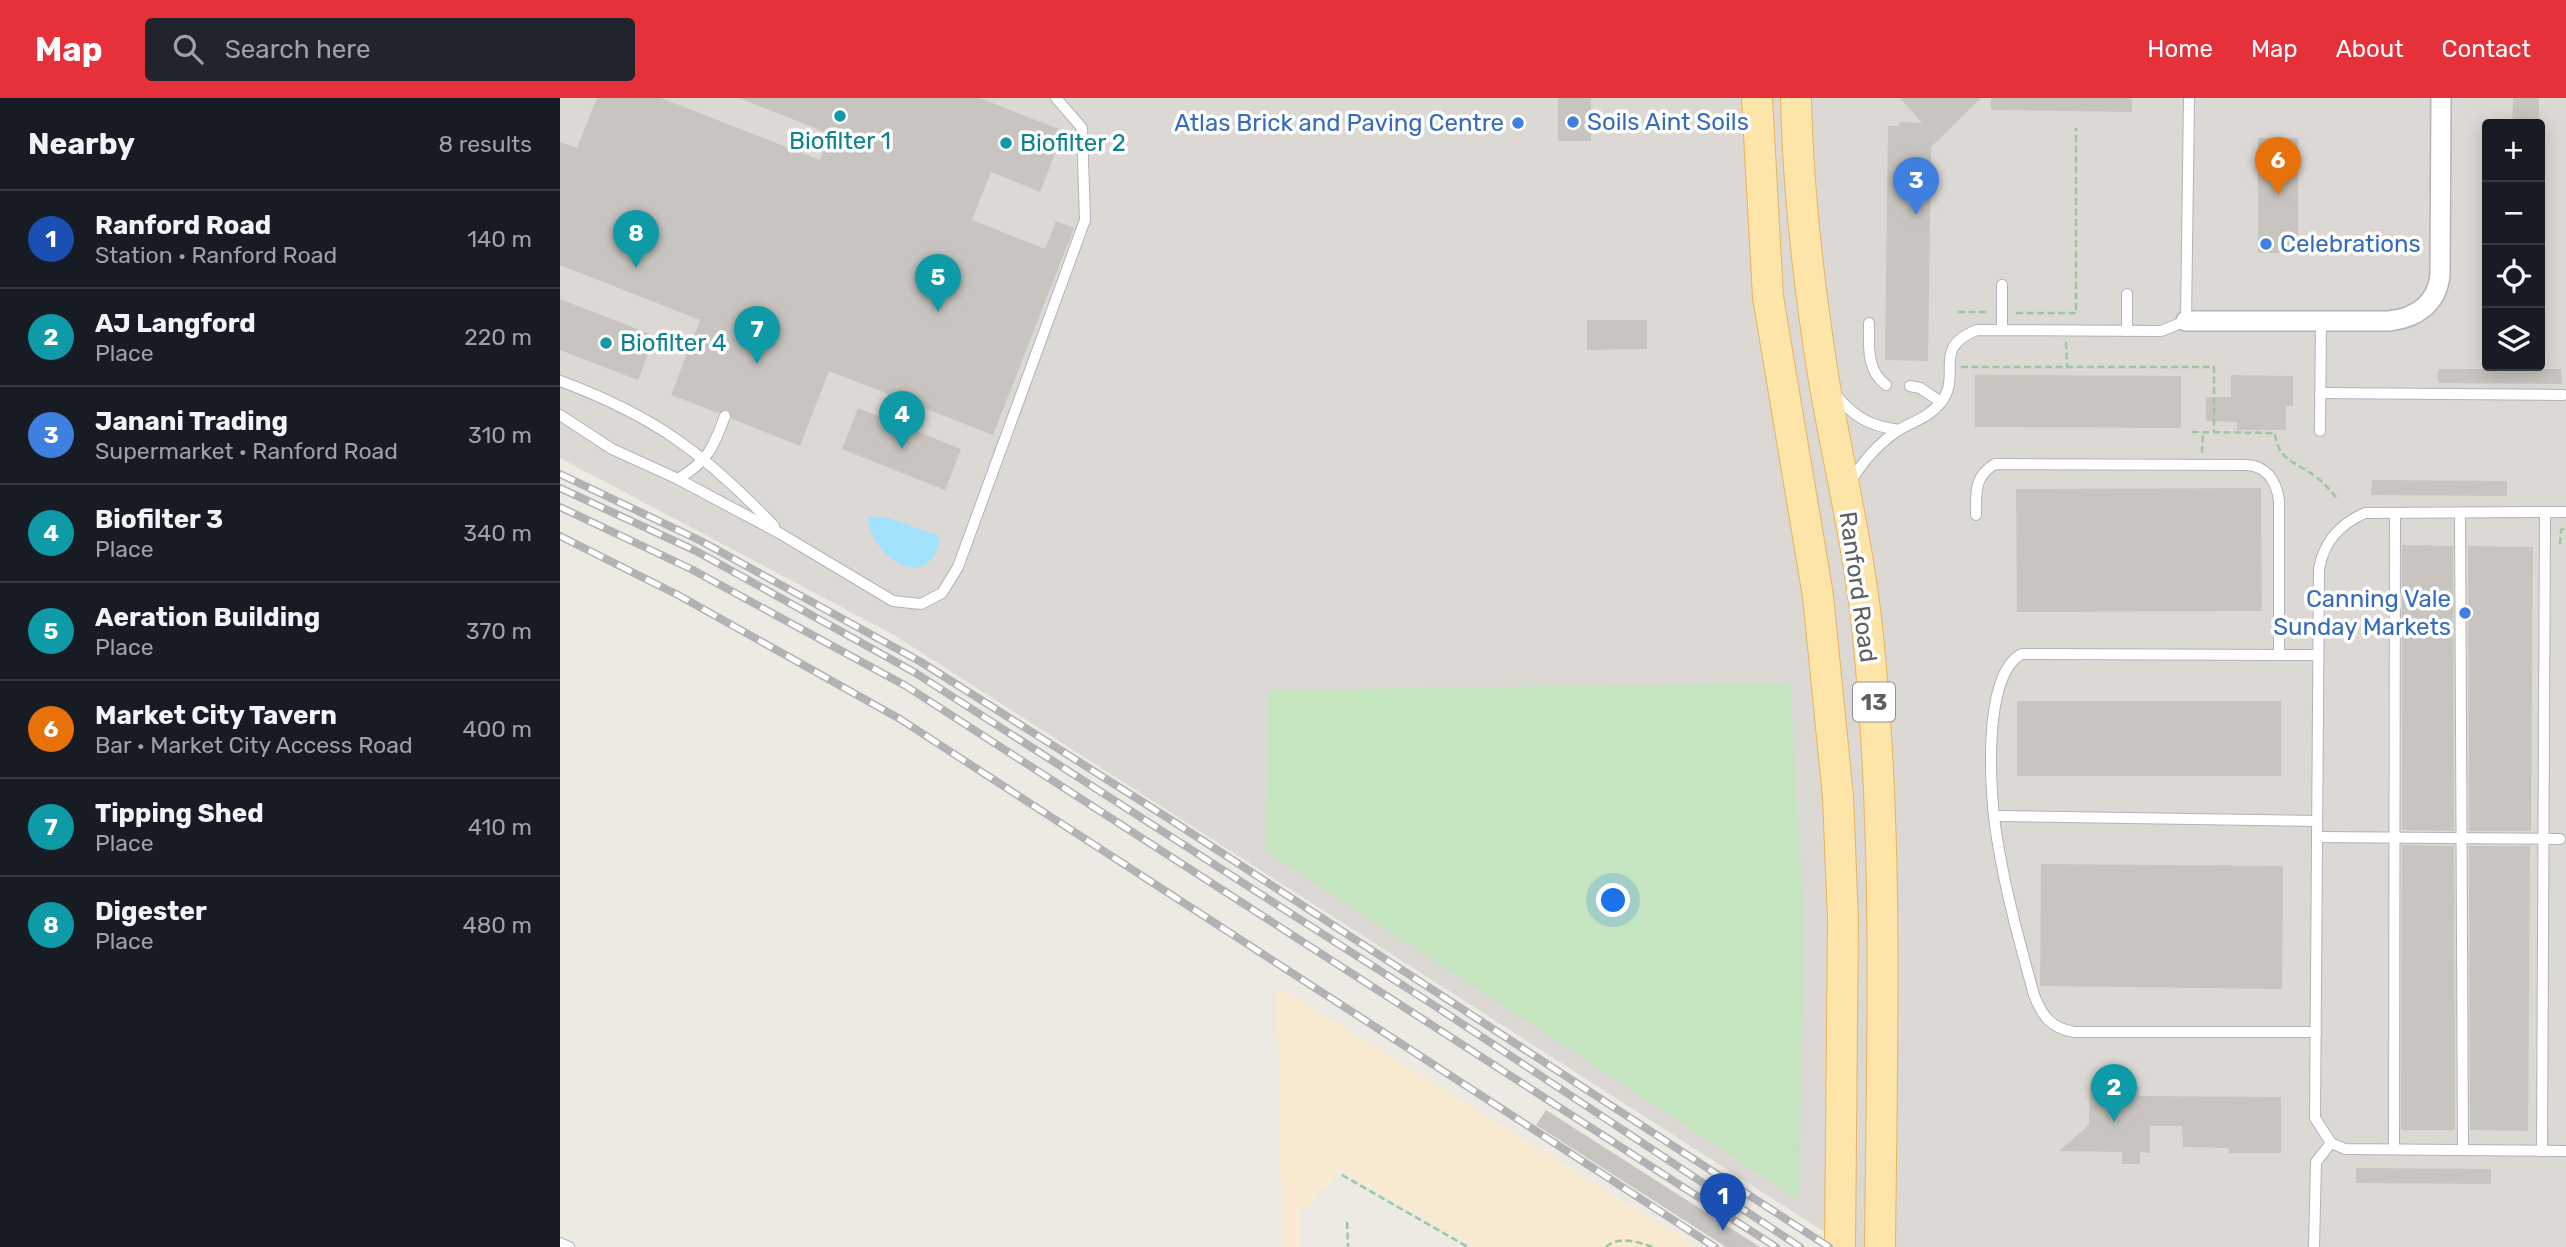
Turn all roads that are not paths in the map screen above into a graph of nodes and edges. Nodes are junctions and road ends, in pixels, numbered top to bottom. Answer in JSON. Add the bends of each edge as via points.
{"nodes":[{"id":1,"x":1056,"y":98,"type":"edge"},
{"id":2,"x":1796,"y":98,"type":"edge"},
{"id":3,"x":2189,"y":98,"type":"edge"},
{"id":4,"x":2441,"y":98,"type":"edge"},
{"id":5,"x":1757,"y":99,"type":"edge"},
{"id":6,"x":2002,"y":285,"type":"dead end"},
{"id":7,"x":2127,"y":294,"type":"dead end"},
{"id":8,"x":2186,"y":321,"type":"junction"},
{"id":9,"x":2321,"y":321,"type":"junction"},
{"id":10,"x":1869,"y":323,"type":"dead end"},
{"id":11,"x":2002,"y":330,"type":"junction"},
{"id":12,"x":2127,"y":331,"type":"junction"},
{"id":13,"x":1824,"y":380,"type":"junction"},
{"id":14,"x":560,"y":381,"type":"edge"},
{"id":15,"x":1886,"y":385,"type":"dead end"},
{"id":16,"x":1910,"y":386,"type":"dead end"},
{"id":17,"x":2320,"y":393,"type":"junction"},
{"id":18,"x":2563,"y":395,"type":"dead end"},
{"id":19,"x":1941,"y":402,"type":"junction"},
{"id":20,"x":560,"y":415,"type":"edge"},
{"id":21,"x":725,"y":416,"type":"dead end"},
{"id":22,"x":1899,"y":430,"type":"junction"},
{"id":23,"x":2320,"y":431,"type":"dead end"},
{"id":24,"x":706,"y":459,"type":"junction"},
{"id":25,"x":678,"y":479,"type":"junction"},
{"id":26,"x":1844,"y":492,"type":"junction"},
{"id":27,"x":2545,"y":512,"type":"junction"},
{"id":28,"x":2566,"y":512,"type":"edge"},
{"id":29,"x":2395,"y":513,"type":"junction"},
{"id":30,"x":2460,"y":513,"type":"junction"},
{"id":31,"x":1976,"y":515,"type":"dead end"},
{"id":32,"x":781,"y":534,"type":"junction"},
{"id":33,"x":2279,"y":655,"type":"junction"},
{"id":34,"x":2318,"y":655,"type":"junction"},
{"id":35,"x":1995,"y":816,"type":"junction"},
{"id":36,"x":2317,"y":821,"type":"junction"},
{"id":37,"x":2317,"y":837,"type":"junction"},
{"id":38,"x":2394,"y":837,"type":"junction"},
{"id":39,"x":2462,"y":838,"type":"junction"},
{"id":40,"x":2543,"y":838,"type":"junction"},
{"id":41,"x":2560,"y":839,"type":"dead end"},
{"id":42,"x":2316,"y":1032,"type":"junction"},
{"id":43,"x":2331,"y":1143,"type":"junction"},
{"id":44,"x":2394,"y":1149,"type":"junction"},
{"id":45,"x":2463,"y":1150,"type":"junction"},
{"id":46,"x":2542,"y":1151,"type":"junction"},
{"id":47,"x":2566,"y":1151,"type":"edge"},
{"id":48,"x":1840,"y":1236,"type":"edge"},
{"id":49,"x":560,"y":1243,"type":"edge"},
{"id":50,"x":569,"y":1247,"type":"edge"},
{"id":51,"x":1880,"y":1247,"type":"edge"},
{"id":52,"x":2314,"y":1247,"type":"edge"}],
"edges":[{"from":1,"to":32,"type":"lane","via":[[1082,128],[1085,220],[958,566],[942,593],[920,604],[893,601]]},
{"from":2,"to":13,"type":"main road","name":"Ranford Road","number":"13","via":[[1808,271]]},
{"from":3,"to":8,"type":"lane"},
{"from":4,"to":9,"type":"street","via":[[2440,275],[2435,294],[2421,310],[2399,320]]},
{"from":5,"to":48,"type":"main road","name":"Ranford Road","number":"13","via":[[1768,297],[1818,596],[1838,797],[1843,920]]},
{"from":6,"to":11,"type":"lane"},
{"from":7,"to":12,"type":"lane"},
{"from":8,"to":9,"type":"street"},
{"from":8,"to":12,"type":"lane","via":[[2161,331]]},
{"from":9,"to":17,"type":"lane"},
{"from":10,"to":15,"type":"lane","via":[[1872,367],[1876,378]]},
{"from":11,"to":12,"type":"lane"},
{"from":11,"to":19,"type":"lane","via":[[1977,330],[1963,336],[1949,354],[1948,386]]},
{"from":13,"to":22,"type":"lane","via":[[1852,415]]},
{"from":13,"to":26,"type":"main road","name":"Ranford Road","number":"13"},
{"from":14,"to":24,"type":"lane","via":[[667,431]]},
{"from":16,"to":19,"type":"lane"},
{"from":17,"to":18,"type":"lane"},
{"from":17,"to":23,"type":"lane"},
{"from":19,"to":22,"type":"lane","via":[[1931,414]]},
{"from":20,"to":25,"type":"lane","via":[[612,449]]},
{"from":21,"to":24,"type":"lane"},
{"from":22,"to":26,"type":"lane","via":[[1860,465]]},
{"from":24,"to":25,"type":"lane"},
{"from":24,"to":32,"type":"lane"},
{"from":25,"to":32,"type":"lane"},
{"from":26,"to":51,"type":"main road","name":"Ranford Road","number":"13","via":[[1866,622],[1879,761]]},
{"from":27,"to":28,"type":"lane"},
{"from":27,"to":30,"type":"lane"},
{"from":27,"to":40,"type":"lane"},
{"from":29,"to":30,"type":"lane"},
{"from":29,"to":34,"type":"lane","via":[[2365,513],[2349,520],[2322,551]]},
{"from":29,"to":38,"type":"lane"},
{"from":30,"to":39,"type":"lane"},
{"from":31,"to":33,"type":"lane","via":[[1979,476],[1995,464],[2252,465],[2269,474],[2278,489]]},
{"from":33,"to":34,"type":"lane"},
{"from":33,"to":35,"type":"lane","via":[[2015,657],[2000,682],[1993,720]]},
{"from":34,"to":36,"type":"lane"},
{"from":35,"to":36,"type":"lane"},
{"from":35,"to":42,"type":"lane","via":[[2029,977],[2040,1012],[2050,1023],[2074,1032]]},
{"from":36,"to":37,"type":"lane"},
{"from":37,"to":38,"type":"lane"},
{"from":37,"to":42,"type":"lane"},
{"from":38,"to":39,"type":"lane"},
{"from":38,"to":44,"type":"lane"},
{"from":39,"to":40,"type":"lane"},
{"from":39,"to":45,"type":"lane"},
{"from":40,"to":41,"type":"lane"},
{"from":40,"to":46,"type":"lane"},
{"from":42,"to":43,"type":"lane","via":[[2315,1118]]},
{"from":43,"to":44,"type":"lane","via":[[2345,1149]]},
{"from":43,"to":52,"type":"lane","via":[[2315,1162]]},
{"from":44,"to":45,"type":"lane"},
{"from":45,"to":46,"type":"lane"},
{"from":46,"to":47,"type":"lane"},
{"from":49,"to":50,"type":"lane"}]}
